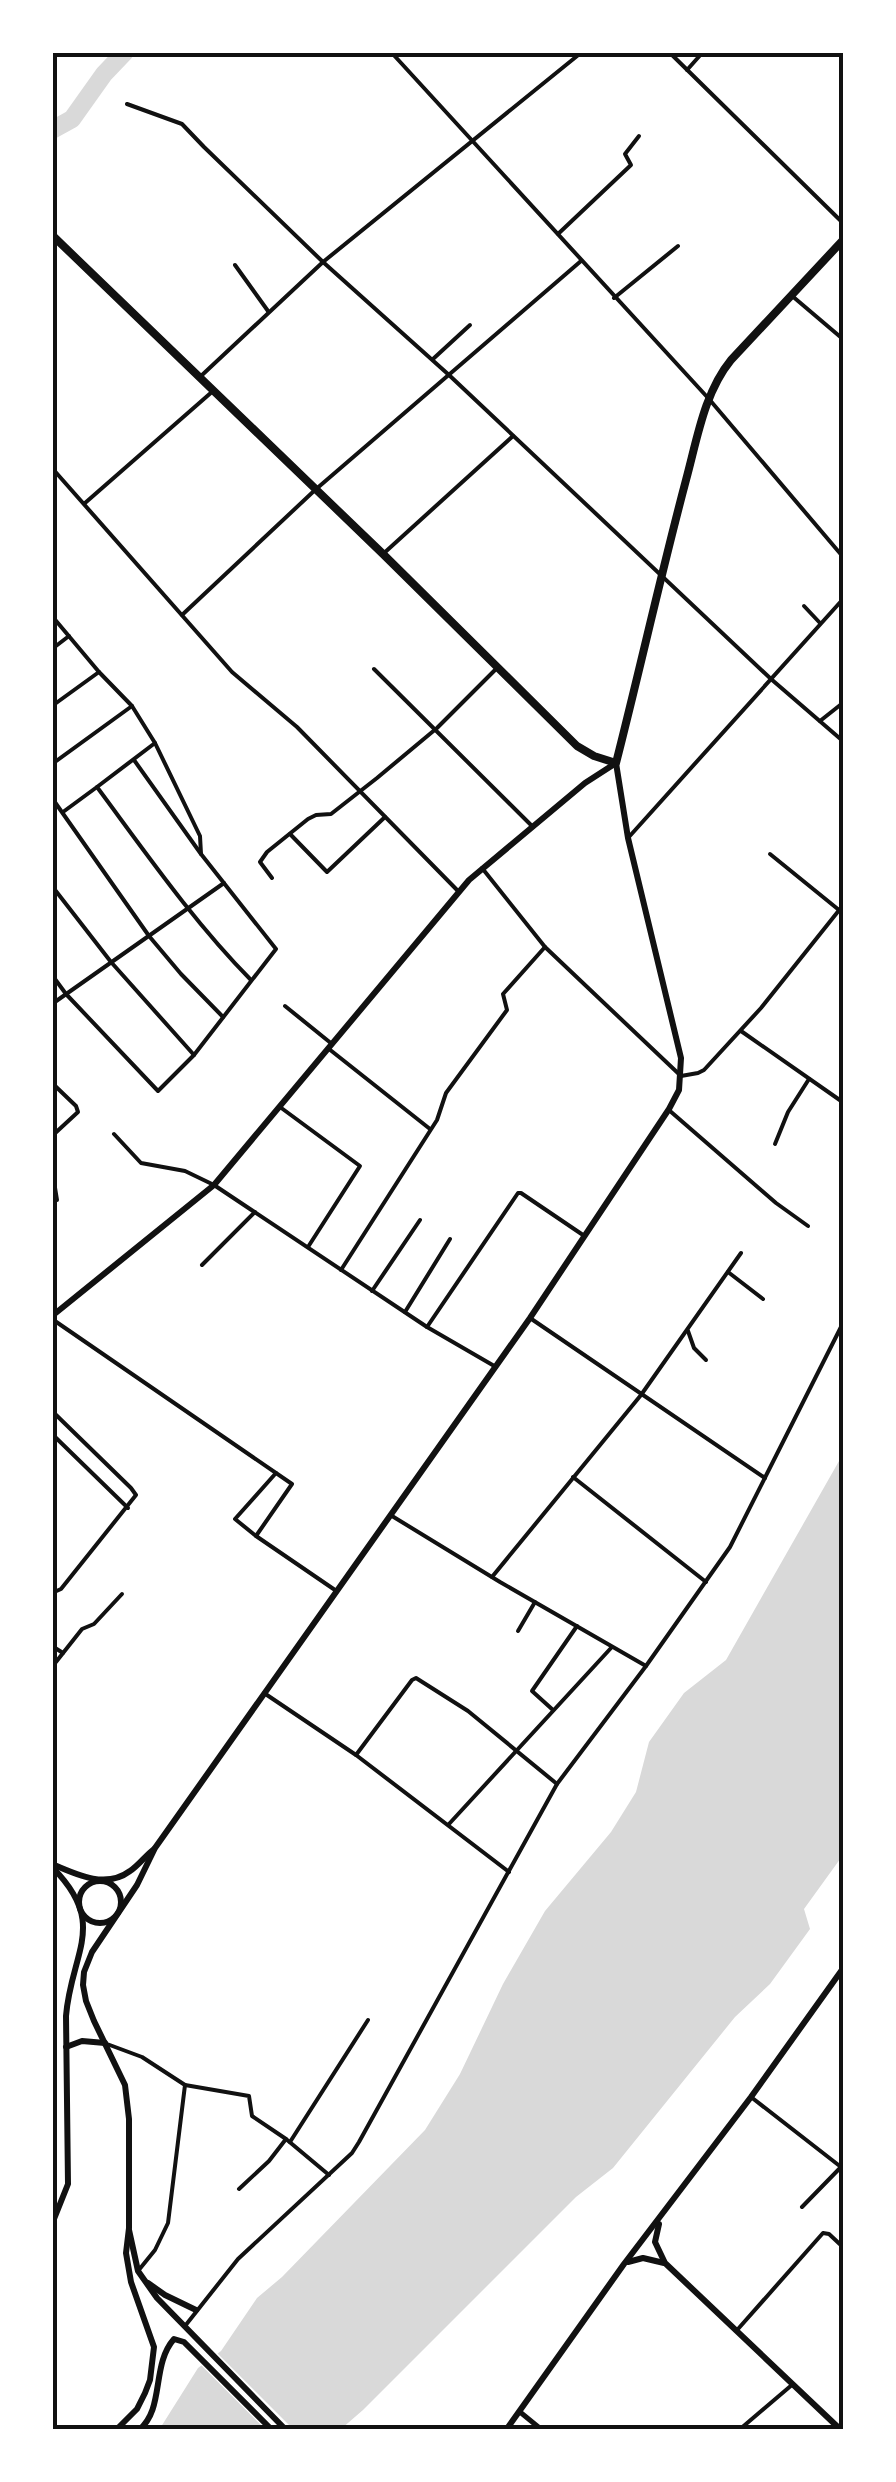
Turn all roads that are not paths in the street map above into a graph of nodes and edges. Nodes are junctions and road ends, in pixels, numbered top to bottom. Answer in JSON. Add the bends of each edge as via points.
{"nodes":[{"id":1,"x":390,"y":52,"type":"edge"},
{"id":2,"x":582,"y":52,"type":"edge"},
{"id":3,"x":669,"y":52,"type":"edge"},
{"id":4,"x":703,"y":52,"type":"edge"},
{"id":5,"x":687,"y":70,"type":"junction"},
{"id":6,"x":127,"y":104,"type":"dead end"},
{"id":7,"x":639,"y":136,"type":"dead end"},
{"id":8,"x":472,"y":140,"type":"junction"},
{"id":9,"x":844,"y":224,"type":"edge"},
{"id":10,"x":557,"y":235,"type":"junction"},
{"id":11,"x":844,"y":239,"type":"edge"},
{"id":12,"x":54,"y":240,"type":"edge"},
{"id":13,"x":678,"y":246,"type":"dead end"},
{"id":14,"x":323,"y":262,"type":"junction"},
{"id":15,"x":581,"y":262,"type":"junction"},
{"id":16,"x":235,"y":265,"type":"dead end"},
{"id":17,"x":792,"y":295,"type":"junction"},
{"id":18,"x":614,"y":298,"type":"junction"},
{"id":19,"x":268,"y":311,"type":"junction"},
{"id":20,"x":470,"y":324,"type":"dead end"},
{"id":21,"x":844,"y":340,"type":"edge"},
{"id":22,"x":432,"y":360,"type":"junction"},
{"id":23,"x":449,"y":375,"type":"junction"},
{"id":24,"x":199,"y":378,"type":"junction"},
{"id":25,"x":213,"y":391,"type":"junction"},
{"id":26,"x":709,"y":399,"type":"junction"},
{"id":27,"x":514,"y":435,"type":"junction"},
{"id":28,"x":52,"y":468,"type":"edge"},
{"id":29,"x":315,"y":490,"type":"junction"},
{"id":30,"x":84,"y":504,"type":"junction"},
{"id":31,"x":383,"y":554,"type":"junction"},
{"id":32,"x":844,"y":558,"type":"edge"},
{"id":33,"x":660,"y":575,"type":"junction"},
{"id":34,"x":844,"y":598,"type":"edge"},
{"id":35,"x":804,"y":606,"type":"dead end"},
{"id":36,"x":182,"y":615,"type":"junction"},
{"id":37,"x":52,"y":616,"type":"edge"},
{"id":38,"x":820,"y":623,"type":"junction"},
{"id":39,"x":69,"y":636,"type":"junction"},
{"id":40,"x":52,"y":648,"type":"edge"},
{"id":41,"x":497,"y":668,"type":"junction"},
{"id":42,"x":374,"y":669,"type":"dead end"},
{"id":43,"x":99,"y":672,"type":"junction"},
{"id":44,"x":771,"y":678,"type":"junction"},
{"id":45,"x":844,"y":702,"type":"edge"},
{"id":46,"x":52,"y":706,"type":"edge"},
{"id":47,"x":132,"y":706,"type":"junction"},
{"id":48,"x":820,"y":721,"type":"junction"},
{"id":49,"x":437,"y":728,"type":"junction"},
{"id":50,"x":844,"y":742,"type":"edge"},
{"id":51,"x":155,"y":744,"type":"junction"},
{"id":52,"x":134,"y":760,"type":"junction"},
{"id":53,"x":616,"y":763,"type":"junction"},
{"id":54,"x":52,"y":764,"type":"edge"},
{"id":55,"x":97,"y":787,"type":"junction"},
{"id":56,"x":361,"y":790,"type":"junction"},
{"id":57,"x":52,"y":798,"type":"edge"},
{"id":58,"x":63,"y":812,"type":"junction"},
{"id":59,"x":385,"y":817,"type":"junction"},
{"id":60,"x":533,"y":826,"type":"junction"},
{"id":61,"x":290,"y":834,"type":"junction"},
{"id":62,"x":628,"y":838,"type":"junction"},
{"id":63,"x":200,"y":854,"type":"junction"},
{"id":64,"x":770,"y":854,"type":"dead end"},
{"id":65,"x":482,"y":868,"type":"junction"},
{"id":66,"x":272,"y":878,"type":"dead end"},
{"id":67,"x":224,"y":884,"type":"junction"},
{"id":68,"x":52,"y":886,"type":"edge"},
{"id":69,"x":459,"y":892,"type":"junction"},
{"id":70,"x":841,"y":907,"type":"edge"},
{"id":71,"x":188,"y":910,"type":"junction"},
{"id":72,"x":149,"y":936,"type":"junction"},
{"id":73,"x":545,"y":947,"type":"junction"},
{"id":74,"x":112,"y":962,"type":"junction"},
{"id":75,"x":52,"y":975,"type":"edge"},
{"id":76,"x":251,"y":980,"type":"junction"},
{"id":77,"x":66,"y":994,"type":"junction"},
{"id":78,"x":52,"y":1004,"type":"edge"},
{"id":79,"x":284,"y":1006,"type":"dead end"},
{"id":80,"x":223,"y":1017,"type":"junction"},
{"id":81,"x":741,"y":1031,"type":"junction"},
{"id":82,"x":330,"y":1046,"type":"junction"},
{"id":83,"x":194,"y":1054,"type":"junction"},
{"id":84,"x":681,"y":1076,"type":"junction"},
{"id":85,"x":809,"y":1079,"type":"junction"},
{"id":86,"x":52,"y":1084,"type":"edge"},
{"id":87,"x":844,"y":1103,"type":"edge"},
{"id":88,"x":280,"y":1106,"type":"junction"},
{"id":89,"x":668,"y":1110,"type":"junction"},
{"id":90,"x":430,"y":1129,"type":"junction"},
{"id":91,"x":114,"y":1134,"type":"dead end"},
{"id":92,"x":52,"y":1136,"type":"edge"},
{"id":93,"x":775,"y":1144,"type":"dead end"},
{"id":94,"x":52,"y":1169,"type":"edge"},
{"id":95,"x":214,"y":1185,"type":"junction"},
{"id":96,"x":57,"y":1200,"type":"dead end"},
{"id":97,"x":254,"y":1212,"type":"junction"},
{"id":98,"x":420,"y":1220,"type":"dead end"},
{"id":99,"x":808,"y":1226,"type":"dead end"},
{"id":100,"x":585,"y":1237,"type":"junction"},
{"id":101,"x":450,"y":1240,"type":"dead end"},
{"id":102,"x":307,"y":1248,"type":"junction"},
{"id":103,"x":741,"y":1252,"type":"dead end"},
{"id":104,"x":202,"y":1266,"type":"dead end"},
{"id":105,"x":341,"y":1270,"type":"junction"},
{"id":106,"x":728,"y":1272,"type":"junction"},
{"id":107,"x":372,"y":1291,"type":"junction"},
{"id":108,"x":763,"y":1299,"type":"dead end"},
{"id":109,"x":404,"y":1312,"type":"junction"},
{"id":110,"x":52,"y":1317,"type":"edge"},
{"id":111,"x":530,"y":1318,"type":"junction"},
{"id":112,"x":844,"y":1321,"type":"edge"},
{"id":113,"x":427,"y":1327,"type":"junction"},
{"id":114,"x":687,"y":1329,"type":"junction"},
{"id":115,"x":706,"y":1360,"type":"dead end"},
{"id":116,"x":496,"y":1367,"type":"junction"},
{"id":117,"x":641,"y":1395,"type":"junction"},
{"id":118,"x":52,"y":1411,"type":"edge"},
{"id":119,"x":52,"y":1434,"type":"edge"},
{"id":120,"x":276,"y":1473,"type":"junction"},
{"id":121,"x":572,"y":1477,"type":"junction"},
{"id":122,"x":765,"y":1478,"type":"junction"},
{"id":123,"x":128,"y":1508,"type":"junction"},
{"id":124,"x":392,"y":1516,"type":"junction"},
{"id":125,"x":256,"y":1536,"type":"junction"},
{"id":126,"x":492,"y":1577,"type":"junction"},
{"id":127,"x":706,"y":1582,"type":"junction"},
{"id":128,"x":339,"y":1592,"type":"junction"},
{"id":129,"x":52,"y":1593,"type":"edge"},
{"id":130,"x":122,"y":1594,"type":"dead end"},
{"id":131,"x":535,"y":1602,"type":"junction"},
{"id":132,"x":577,"y":1626,"type":"junction"},
{"id":133,"x":518,"y":1632,"type":"dead end"},
{"id":134,"x":52,"y":1646,"type":"edge"},
{"id":135,"x":613,"y":1646,"type":"junction"},
{"id":136,"x":63,"y":1653,"type":"junction"},
{"id":137,"x":646,"y":1666,"type":"junction"},
{"id":138,"x":52,"y":1667,"type":"edge"},
{"id":139,"x":264,"y":1693,"type":"junction"},
{"id":140,"x":553,"y":1710,"type":"junction"},
{"id":141,"x":516,"y":1750,"type":"junction"},
{"id":142,"x":356,"y":1755,"type":"junction"},
{"id":143,"x":557,"y":1784,"type":"junction"},
{"id":144,"x":448,"y":1824,"type":"junction"},
{"id":145,"x":156,"y":1848,"type":"junction"},
{"id":146,"x":52,"y":1865,"type":"edge"},
{"id":147,"x":509,"y":1872,"type":"junction"},
{"id":148,"x":103,"y":1881,"type":"junction"},
{"id":149,"x":81,"y":1911,"type":"junction"},
{"id":150,"x":118,"y":1914,"type":"junction"},
{"id":151,"x":844,"y":1967,"type":"edge"},
{"id":152,"x":368,"y":2020,"type":"dead end"},
{"id":153,"x":106,"y":2044,"type":"junction"},
{"id":154,"x":66,"y":2048,"type":"junction"},
{"id":155,"x":184,"y":2085,"type":"junction"},
{"id":156,"x":751,"y":2097,"type":"junction"},
{"id":157,"x":288,"y":2140,"type":"junction"},
{"id":158,"x":329,"y":2175,"type":"junction"},
{"id":159,"x":239,"y":2188,"type":"dead end"},
{"id":160,"x":802,"y":2207,"type":"dead end"},
{"id":161,"x":55,"y":2213,"type":"edge"},
{"id":162,"x":662,"y":2216,"type":"junction"},
{"id":163,"x":52,"y":2224,"type":"edge"},
{"id":164,"x":128,"y":2228,"type":"junction"},
{"id":165,"x":844,"y":2248,"type":"edge"},
{"id":166,"x":665,"y":2263,"type":"junction"},
{"id":167,"x":624,"y":2264,"type":"junction"},
{"id":168,"x":138,"y":2271,"type":"junction"},
{"id":169,"x":142,"y":2280,"type":"junction"},
{"id":170,"x":196,"y":2310,"type":"junction"},
{"id":171,"x":185,"y":2326,"type":"junction"},
{"id":172,"x":737,"y":2331,"type":"junction"},
{"id":173,"x":793,"y":2384,"type":"junction"},
{"id":174,"x":520,"y":2412,"type":"junction"},
{"id":175,"x":145,"y":2428,"type":"edge"},
{"id":176,"x":116,"y":2430,"type":"edge"},
{"id":177,"x":272,"y":2430,"type":"edge"},
{"id":178,"x":286,"y":2430,"type":"edge"},
{"id":179,"x":506,"y":2430,"type":"edge"},
{"id":180,"x":542,"y":2430,"type":"edge"},
{"id":181,"x":739,"y":2430,"type":"edge"},
{"id":182,"x":841,"y":2430,"type":"edge"}],
"edges":[{"from":1,"to":8,"type":"street"},
{"from":2,"to":8,"type":"street"},
{"from":3,"to":5,"type":"street"},
{"from":4,"to":5,"type":"street"},
{"from":5,"to":9,"type":"street"},
{"from":6,"to":14,"type":"street","via":[[186,126]]},
{"from":7,"to":10,"type":"street","via":[[625,154],[630,164]]},
{"from":8,"to":10,"type":"street"},
{"from":8,"to":14,"type":"street"},
{"from":10,"to":15,"type":"street"},
{"from":11,"to":17,"type":"highway"},
{"from":12,"to":24,"type":"highway"},
{"from":13,"to":18,"type":"street"},
{"from":14,"to":19,"type":"street"},
{"from":14,"to":22,"type":"street"},
{"from":15,"to":18,"type":"street"},
{"from":15,"to":23,"type":"street"},
{"from":16,"to":19,"type":"street"},
{"from":17,"to":21,"type":"street"},
{"from":17,"to":26,"type":"highway","via":[[724,368]]},
{"from":18,"to":26,"type":"street"},
{"from":19,"to":24,"type":"street"},
{"from":20,"to":22,"type":"street"},
{"from":22,"to":23,"type":"street"},
{"from":23,"to":27,"type":"street"},
{"from":23,"to":29,"type":"street"},
{"from":24,"to":25,"type":"highway"},
{"from":25,"to":29,"type":"highway"},
{"from":25,"to":30,"type":"street"},
{"from":26,"to":32,"type":"street"},
{"from":26,"to":33,"type":"highway"},
{"from":27,"to":31,"type":"street"},
{"from":27,"to":33,"type":"street"},
{"from":28,"to":30,"type":"street"},
{"from":29,"to":31,"type":"highway"},
{"from":29,"to":36,"type":"street"},
{"from":30,"to":36,"type":"street"},
{"from":31,"to":41,"type":"highway"},
{"from":33,"to":44,"type":"street"},
{"from":33,"to":53,"type":"highway"},
{"from":34,"to":38,"type":"street"},
{"from":35,"to":38,"type":"street"},
{"from":36,"to":56,"type":"street","via":[[232,672]]},
{"from":37,"to":39,"type":"street"},
{"from":38,"to":44,"type":"street"},
{"from":39,"to":40,"type":"street"},
{"from":39,"to":43,"type":"street"},
{"from":41,"to":49,"type":"street"},
{"from":41,"to":53,"type":"highway","via":[[577,746]]},
{"from":42,"to":49,"type":"street"},
{"from":43,"to":46,"type":"street"},
{"from":43,"to":47,"type":"street"},
{"from":44,"to":48,"type":"street"},
{"from":44,"to":62,"type":"street"},
{"from":45,"to":48,"type":"street"},
{"from":47,"to":51,"type":"street"},
{"from":47,"to":54,"type":"street"},
{"from":48,"to":50,"type":"street"},
{"from":49,"to":56,"type":"street"},
{"from":49,"to":60,"type":"street"},
{"from":51,"to":52,"type":"street"},
{"from":51,"to":63,"type":"street","via":[[200,836]]},
{"from":52,"to":55,"type":"street"},
{"from":52,"to":63,"type":"street"},
{"from":53,"to":60,"type":"main road"},
{"from":53,"to":62,"type":"main road"},
{"from":55,"to":58,"type":"street"},
{"from":55,"to":71,"type":"street"},
{"from":56,"to":59,"type":"street"},
{"from":56,"to":61,"type":"street"},
{"from":57,"to":58,"type":"street"},
{"from":58,"to":72,"type":"street"},
{"from":59,"to":61,"type":"street","via":[[327,872]]},
{"from":59,"to":69,"type":"street"},
{"from":60,"to":65,"type":"main road"},
{"from":61,"to":66,"type":"street","via":[[260,860]]},
{"from":62,"to":84,"type":"main road"},
{"from":63,"to":67,"type":"street"},
{"from":64,"to":70,"type":"street"},
{"from":65,"to":69,"type":"main road"},
{"from":65,"to":73,"type":"street"},
{"from":67,"to":71,"type":"street"},
{"from":67,"to":76,"type":"street","via":[[276,947]]},
{"from":68,"to":74,"type":"street"},
{"from":69,"to":82,"type":"main road"},
{"from":70,"to":81,"type":"street"},
{"from":71,"to":72,"type":"street"},
{"from":71,"to":76,"type":"street"},
{"from":72,"to":74,"type":"street"},
{"from":72,"to":80,"type":"street"},
{"from":73,"to":84,"type":"street"},
{"from":73,"to":90,"type":"street","via":[[504,994],[507,1010],[444,1096]]},
{"from":74,"to":77,"type":"street"},
{"from":74,"to":83,"type":"street"},
{"from":75,"to":77,"type":"street"},
{"from":76,"to":80,"type":"street"},
{"from":77,"to":78,"type":"street"},
{"from":77,"to":83,"type":"street","via":[[158,1091]]},
{"from":79,"to":82,"type":"street"},
{"from":80,"to":83,"type":"street"},
{"from":81,"to":84,"type":"street","via":[[704,1070]]},
{"from":81,"to":85,"type":"street"},
{"from":82,"to":88,"type":"main road"},
{"from":82,"to":90,"type":"street"},
{"from":84,"to":89,"type":"main road"},
{"from":85,"to":87,"type":"street"},
{"from":85,"to":93,"type":"street"},
{"from":86,"to":92,"type":"street","via":[[78,1112]]},
{"from":88,"to":95,"type":"main road"},
{"from":88,"to":102,"type":"street","via":[[360,1166]]},
{"from":89,"to":99,"type":"street"},
{"from":89,"to":100,"type":"main road"},
{"from":90,"to":105,"type":"street"},
{"from":91,"to":95,"type":"street","via":[[140,1162]]},
{"from":94,"to":96,"type":"street"},
{"from":95,"to":97,"type":"street"},
{"from":95,"to":110,"type":"main road"},
{"from":97,"to":102,"type":"street"},
{"from":97,"to":104,"type":"street"},
{"from":98,"to":107,"type":"street"},
{"from":100,"to":111,"type":"main road"},
{"from":100,"to":113,"type":"street","via":[[518,1193]]},
{"from":101,"to":109,"type":"street"},
{"from":102,"to":105,"type":"street"},
{"from":103,"to":106,"type":"street"},
{"from":105,"to":107,"type":"street"},
{"from":106,"to":108,"type":"street"},
{"from":106,"to":114,"type":"street"},
{"from":107,"to":109,"type":"street"},
{"from":109,"to":113,"type":"street"},
{"from":110,"to":120,"type":"street"},
{"from":111,"to":116,"type":"main road"},
{"from":111,"to":117,"type":"street"},
{"from":112,"to":122,"type":"street"},
{"from":113,"to":116,"type":"street"},
{"from":114,"to":115,"type":"street"},
{"from":114,"to":117,"type":"street"},
{"from":116,"to":124,"type":"main road"},
{"from":117,"to":121,"type":"street"},
{"from":117,"to":122,"type":"street"},
{"from":118,"to":123,"type":"street","via":[[135,1492]]},
{"from":119,"to":123,"type":"street"},
{"from":120,"to":125,"type":"street","via":[[292,1485]]},
{"from":120,"to":125,"type":"street","via":[[235,1519]]},
{"from":121,"to":126,"type":"street"},
{"from":121,"to":127,"type":"street"},
{"from":122,"to":127,"type":"street"},
{"from":123,"to":129,"type":"street"},
{"from":124,"to":126,"type":"street"},
{"from":124,"to":128,"type":"main road"},
{"from":125,"to":128,"type":"street"},
{"from":126,"to":131,"type":"street"},
{"from":127,"to":137,"type":"street"},
{"from":128,"to":139,"type":"main road"},
{"from":130,"to":136,"type":"street"},
{"from":131,"to":132,"type":"street"},
{"from":131,"to":133,"type":"street"},
{"from":132,"to":135,"type":"street"},
{"from":132,"to":140,"type":"street","via":[[532,1691]]},
{"from":134,"to":136,"type":"street"},
{"from":135,"to":137,"type":"street"},
{"from":135,"to":140,"type":"street"},
{"from":136,"to":138,"type":"street"},
{"from":137,"to":143,"type":"street"},
{"from":139,"to":142,"type":"street"},
{"from":139,"to":145,"type":"main road"},
{"from":140,"to":141,"type":"street"},
{"from":141,"to":142,"type":"street","via":[[416,1678]]},
{"from":141,"to":143,"type":"street"},
{"from":141,"to":144,"type":"street"},
{"from":142,"to":144,"type":"street"},
{"from":143,"to":147,"type":"street"},
{"from":144,"to":147,"type":"street"},
{"from":145,"to":148,"type":"main road","via":[[125,1875]]},
{"from":145,"to":150,"type":"main road"},
{"from":146,"to":148,"type":"main road"},
{"from":146,"to":149,"type":"main road"},
{"from":147,"to":158,"type":"street","via":[[359,2142]]},
{"from":148,"to":149,"type":"main road","via":[[83,1889]]},
{"from":148,"to":150,"type":"main road","via":[[119,1894]]},
{"from":149,"to":150,"type":"main road","via":[[98,1923]]},
{"from":149,"to":154,"type":"main road","via":[[85,1932],[68,1996]]},
{"from":150,"to":153,"type":"main road","via":[[92,1952],[82,1985]]},
{"from":151,"to":156,"type":"main road"},
{"from":152,"to":157,"type":"street"},
{"from":153,"to":154,"type":"main road","via":[[82,2040]]},
{"from":153,"to":155,"type":"street","via":[[142,2057]]},
{"from":153,"to":164,"type":"main road","via":[[125,2085]]},
{"from":154,"to":161,"type":"main road","via":[[68,2184]]},
{"from":155,"to":157,"type":"street","via":[[249,2096],[252,2116]]},
{"from":155,"to":168,"type":"street","via":[[168,2223]]},
{"from":156,"to":160,"type":"street","via":[[840,2167]]},
{"from":156,"to":162,"type":"main road"},
{"from":157,"to":158,"type":"street"},
{"from":157,"to":159,"type":"street"},
{"from":158,"to":170,"type":"street","via":[[238,2259]]},
{"from":161,"to":163,"type":"main road"},
{"from":162,"to":166,"type":"main road","via":[[655,2242]]},
{"from":162,"to":167,"type":"main road"},
{"from":164,"to":168,"type":"main road"},
{"from":164,"to":176,"type":"main road","via":[[131,2282],[154,2347],[145,2393]]},
{"from":165,"to":172,"type":"street","via":[[823,2233]]},
{"from":166,"to":167,"type":"main road","via":[[643,2258]]},
{"from":166,"to":172,"type":"main road"},
{"from":167,"to":174,"type":"main road"},
{"from":168,"to":169,"type":"main road"},
{"from":169,"to":170,"type":"main road"},
{"from":169,"to":171,"type":"main road"},
{"from":170,"to":171,"type":"street"},
{"from":171,"to":178,"type":"main road"},
{"from":172,"to":173,"type":"main road"},
{"from":173,"to":181,"type":"street"},
{"from":173,"to":182,"type":"main road"},
{"from":174,"to":179,"type":"main road"},
{"from":174,"to":180,"type":"street"},
{"from":175,"to":177,"type":"main road","via":[[160,2368],[178,2339]]}]}
